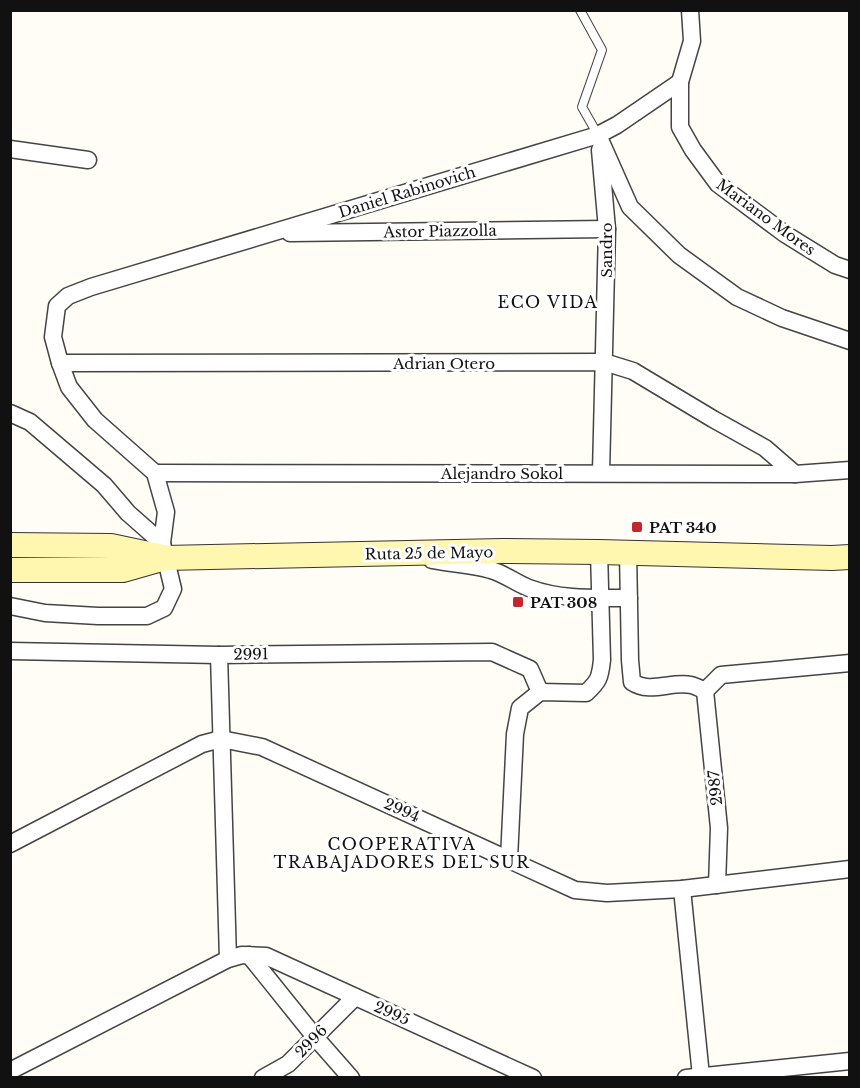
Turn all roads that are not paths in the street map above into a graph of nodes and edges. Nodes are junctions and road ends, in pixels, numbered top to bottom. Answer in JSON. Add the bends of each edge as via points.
{"nodes":[{"id":1,"x":580,"y":10,"type":"edge"},
{"id":2,"x":690,"y":10,"type":"edge"},
{"id":3,"x":680,"y":82,"type":"junction"},
{"id":4,"x":598,"y":135,"type":"junction"},
{"id":5,"x":10,"y":149,"type":"edge"},
{"id":6,"x":87,"y":160,"type":"dead end"},
{"id":7,"x":608,"y":229,"type":"junction"},
{"id":8,"x":272,"y":233,"type":"junction"},
{"id":9,"x":849,"y":270,"type":"edge"},
{"id":10,"x":849,"y":341,"type":"edge"},
{"id":11,"x":604,"y":362,"type":"junction"},
{"id":12,"x":60,"y":363,"type":"junction"},
{"id":13,"x":10,"y":413,"type":"edge"},
{"id":14,"x":849,"y":470,"type":"edge"},
{"id":15,"x":155,"y":473,"type":"junction"},
{"id":16,"x":601,"y":473,"type":"junction"},
{"id":17,"x":795,"y":474,"type":"junction"},
{"id":18,"x":10,"y":545,"type":"edge"},
{"id":19,"x":164,"y":551,"type":"junction"},
{"id":20,"x":599,"y":552,"type":"junction"},
{"id":21,"x":628,"y":552,"type":"junction"},
{"id":22,"x":402,"y":553,"type":"junction"},
{"id":23,"x":844,"y":561,"type":"edge"},
{"id":24,"x":10,"y":570,"type":"edge"},
{"id":25,"x":599,"y":598,"type":"junction"},
{"id":26,"x":629,"y":598,"type":"junction"},
{"id":27,"x":10,"y":606,"type":"edge"},
{"id":28,"x":10,"y":651,"type":"edge"},
{"id":29,"x":219,"y":655,"type":"junction"},
{"id":30,"x":849,"y":663,"type":"edge"},
{"id":31,"x":705,"y":690,"type":"junction"},
{"id":32,"x":540,"y":692,"type":"junction"},
{"id":33,"x":221,"y":739,"type":"junction"},
{"id":34,"x":10,"y":844,"type":"edge"},
{"id":35,"x":510,"y":859,"type":"junction"},
{"id":36,"x":849,"y":869,"type":"edge"},
{"id":37,"x":717,"y":885,"type":"junction"},
{"id":38,"x":682,"y":889,"type":"junction"},
{"id":39,"x":249,"y":956,"type":"junction"},
{"id":40,"x":228,"y":960,"type":"junction"},
{"id":41,"x":355,"y":997,"type":"junction"},
{"id":42,"x":315,"y":1037,"type":"junction"},
{"id":43,"x":849,"y":1061,"type":"edge"},
{"id":44,"x":10,"y":1071,"type":"edge"},
{"id":45,"x":263,"y":1077,"type":"edge"},
{"id":46,"x":351,"y":1077,"type":"edge"},
{"id":47,"x":533,"y":1077,"type":"edge"},
{"id":48,"x":694,"y":1077,"type":"edge"}],
"edges":[{"from":1,"to":4,"type":"lane","via":[[602,50],[582,107]]},
{"from":2,"to":3,"type":"street","via":[[692,41]]},
{"from":3,"to":4,"type":"street","name":"Daniel Rabinovich"},
{"from":3,"to":9,"type":"street","name":"Mariano Mores","via":[[680,126],[718,184],[785,234]]},
{"from":4,"to":7,"type":"street","name":"Sandro"},
{"from":4,"to":8,"type":"street","name":"Daniel Rabinovich"},
{"from":4,"to":10,"type":"street","via":[[630,207],[679,255],[737,297],[782,318]]},
{"from":5,"to":6,"type":"street"},
{"from":7,"to":8,"type":"street","name":"Astor Piazzolla"},
{"from":7,"to":11,"type":"street","name":"Sandro"},
{"from":8,"to":12,"type":"street","name":"Daniel Rabinovich","via":[[68,296],[57,306],[53,337]]},
{"from":11,"to":12,"type":"street","name":"Adrian Otero"},
{"from":11,"to":16,"type":"street","name":"Sandro"},
{"from":11,"to":17,"type":"street","name":"Adrian Otero","via":[[633,371],[765,448]]},
{"from":12,"to":15,"type":"street","via":[[69,387],[95,420]]},
{"from":13,"to":19,"type":"street","via":[[30,422],[105,485]]},
{"from":14,"to":17,"type":"street","name":"Alejandro Sokol"},
{"from":15,"to":16,"type":"street","name":"Alejandro Sokol"},
{"from":15,"to":19,"type":"street","via":[[166,512]]},
{"from":16,"to":17,"type":"street","name":"Alejandro Sokol"},
{"from":18,"to":19,"type":"main road"},
{"from":19,"to":22,"type":"main road","name":"Ruta 25 de Mayo"},
{"from":19,"to":24,"type":"main road","name":"Ruta 25 de Mayo","via":[[123,570]]},
{"from":19,"to":27,"type":"street","via":[[173,589],[164,608],[147,616],[45,613]]},
{"from":20,"to":21,"type":"main road","name":"Ruta 25 de Mayo"},
{"from":20,"to":22,"type":"main road","name":"Ruta 25 de Mayo"},
{"from":20,"to":25,"type":"street"},
{"from":21,"to":23,"type":"main road","name":"Ruta 25 de Mayo"},
{"from":21,"to":26,"type":"street"},
{"from":22,"to":25,"type":"street","via":[[494,571],[549,594]]},
{"from":25,"to":26,"type":"street"},
{"from":25,"to":32,"type":"street","via":[[600,676],[586,693]]},
{"from":26,"to":31,"type":"street","via":[[632,682],[639,687],[678,684]]},
{"from":28,"to":29,"type":"street","name":"2991"},
{"from":29,"to":32,"type":"street","name":"2991","via":[[492,652],[530,669]]},
{"from":29,"to":33,"type":"street"},
{"from":30,"to":31,"type":"street","via":[[721,675]]},
{"from":31,"to":37,"type":"street","name":"2987","via":[[719,828]]},
{"from":32,"to":35,"type":"street","via":[[520,708],[515,734]]},
{"from":33,"to":34,"type":"street","via":[[202,744]]},
{"from":33,"to":35,"type":"street","name":"2994","via":[[262,747]]},
{"from":33,"to":40,"type":"street"},
{"from":35,"to":38,"type":"street","name":"2994","via":[[576,890],[607,893]]},
{"from":36,"to":37,"type":"street","name":"2994"},
{"from":37,"to":38,"type":"street","name":"2994"},
{"from":38,"to":48,"type":"street"},
{"from":39,"to":40,"type":"street","name":"2995"},
{"from":39,"to":41,"type":"street","name":"2995","via":[[266,956]]},
{"from":39,"to":42,"type":"street"},
{"from":40,"to":44,"type":"street","name":"2995"},
{"from":41,"to":42,"type":"street","name":"2996"},
{"from":41,"to":47,"type":"street","name":"2995"},
{"from":42,"to":45,"type":"street","name":"2996","via":[[288,1064]]},
{"from":42,"to":46,"type":"street"},
{"from":43,"to":48,"type":"street"}]}
